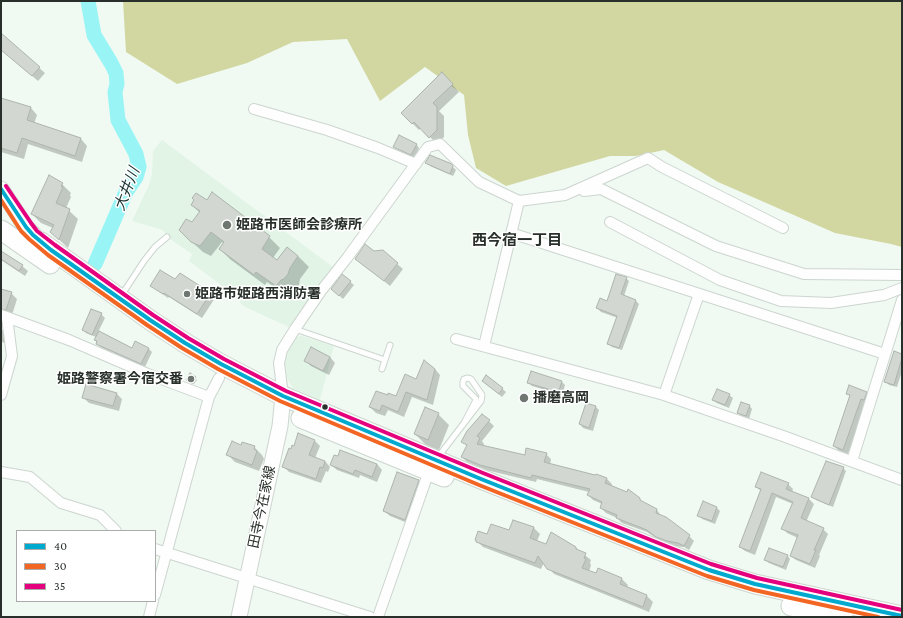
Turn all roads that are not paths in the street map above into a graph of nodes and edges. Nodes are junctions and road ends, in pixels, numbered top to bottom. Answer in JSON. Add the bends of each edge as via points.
{"nodes":[{"id":1,"x":254,"y":109,"type":"dead end"},
{"id":2,"x":416,"y":164,"type":"junction"},
{"id":3,"x":1,"y":189,"type":"edge"},
{"id":4,"x":576,"y":192,"type":"junction"},
{"id":5,"x":519,"y":201,"type":"junction"},
{"id":6,"x":610,"y":222,"type":"dead end"},
{"id":7,"x":783,"y":228,"type":"dead end"},
{"id":8,"x":1,"y":230,"type":"edge"},
{"id":9,"x":511,"y":233,"type":"junction"},
{"id":10,"x":167,"y":237,"type":"dead end"},
{"id":11,"x":41,"y":242,"type":"joint"},
{"id":12,"x":902,"y":275,"type":"edge"},
{"id":13,"x":902,"y":288,"type":"edge"},
{"id":14,"x":699,"y":294,"type":"junction"},
{"id":15,"x":119,"y":298,"type":"junction"},
{"id":16,"x":902,"y":300,"type":"edge"},
{"id":17,"x":4,"y":316,"type":"edge"},
{"id":18,"x":295,"y":329,"type":"junction"},
{"id":19,"x":456,"y":339,"type":"dead end"},
{"id":20,"x":390,"y":345,"type":"dead end"},
{"id":21,"x":484,"y":346,"type":"junction"},
{"id":22,"x":885,"y":354,"type":"junction"},
{"id":23,"x":385,"y":360,"type":"junction"},
{"id":24,"x":382,"y":369,"type":"dead end"},
{"id":25,"x":219,"y":378,"type":"junction"},
{"id":26,"x":1,"y":395,"type":"edge"},
{"id":27,"x":664,"y":395,"type":"junction"},
{"id":28,"x":209,"y":397,"type":"junction"},
{"id":29,"x":282,"y":403,"type":"junction"},
{"id":30,"x":464,"y":423,"type":"junction"},
{"id":31,"x":852,"y":461,"type":"junction"},
{"id":32,"x":432,"y":465,"type":"junction"},
{"id":33,"x":1,"y":472,"type":"edge"},
{"id":34,"x":902,"y":480,"type":"edge"},
{"id":35,"x":115,"y":530,"type":"edge"},
{"id":36,"x":156,"y":549,"type":"edge"},
{"id":37,"x":167,"y":552,"type":"junction"},
{"id":38,"x":247,"y":578,"type":"junction"},
{"id":39,"x":156,"y":591,"type":"edge"},
{"id":40,"x":153,"y":602,"type":"edge"},
{"id":41,"x":902,"y":616,"type":"edge"},
{"id":42,"x":149,"y":617,"type":"edge"},
{"id":43,"x":239,"y":617,"type":"edge"},
{"id":44,"x":370,"y":617,"type":"edge"},
{"id":45,"x":378,"y":617,"type":"edge"},
{"id":46,"x":843,"y":617,"type":"edge"}],
"edges":[{"from":1,"to":2,"type":"street","via":[[327,130]]},
{"from":2,"to":5,"type":"street","via":[[428,147],[440,144],[480,182]]},
{"from":2,"to":18,"type":"street"},
{"from":3,"to":11,"type":"main road","via":[[26,227]]},
{"from":4,"to":5,"type":"street"},
{"from":4,"to":7,"type":"street","via":[[648,158]]},
{"from":4,"to":12,"type":"street","via":[[601,188],[716,246],[804,274]]},
{"from":5,"to":9,"type":"street"},
{"from":6,"to":13,"type":"street","via":[[720,280],[781,301],[830,303],[884,295]]},
{"from":8,"to":25,"type":"highway","via":[[173,350]]},
{"from":9,"to":14,"type":"street"},
{"from":9,"to":21,"type":"street"},
{"from":10,"to":15,"type":"lane","via":[[155,247]]},
{"from":11,"to":15,"type":"highway"},
{"from":14,"to":22,"type":"street"},
{"from":14,"to":27,"type":"street"},
{"from":15,"to":29,"type":"highway"},
{"from":16,"to":22,"type":"street"},
{"from":17,"to":26,"type":"street","via":[[12,356]]},
{"from":17,"to":28,"type":"street"},
{"from":18,"to":23,"type":"lane"},
{"from":18,"to":29,"type":"street","via":[[282,350],[279,363]]},
{"from":19,"to":21,"type":"street"},
{"from":20,"to":23,"type":"lane"},
{"from":21,"to":27,"type":"street"},
{"from":22,"to":31,"type":"street"},
{"from":23,"to":24,"type":"lane"},
{"from":25,"to":28,"type":"street"},
{"from":25,"to":29,"type":"highway"},
{"from":27,"to":31,"type":"street"},
{"from":28,"to":37,"type":"street"},
{"from":29,"to":32,"type":"highway"},
{"from":29,"to":38,"type":"main road","name":"田寺今在家線","via":[[280,426]]},
{"from":30,"to":30,"type":"lane","via":[[476,399],[463,386],[462,382],[467,378],[471,379],[482,395],[482,401]]},
{"from":30,"to":32,"type":"lane"},
{"from":31,"to":34,"type":"street"},
{"from":32,"to":41,"type":"highway","via":[[709,570],[756,584]]},
{"from":32,"to":45,"type":"street"},
{"from":32,"to":46,"type":"highway","via":[[706,581],[785,604]]},
{"from":33,"to":35,"type":"street","via":[[30,477],[60,503],[100,516]]},
{"from":36,"to":37,"type":"street"},
{"from":37,"to":38,"type":"street"},
{"from":37,"to":39,"type":"street"},
{"from":38,"to":43,"type":"main road","name":"田寺今在家線"},
{"from":38,"to":44,"type":"street"},
{"from":40,"to":42,"type":"street"}]}
